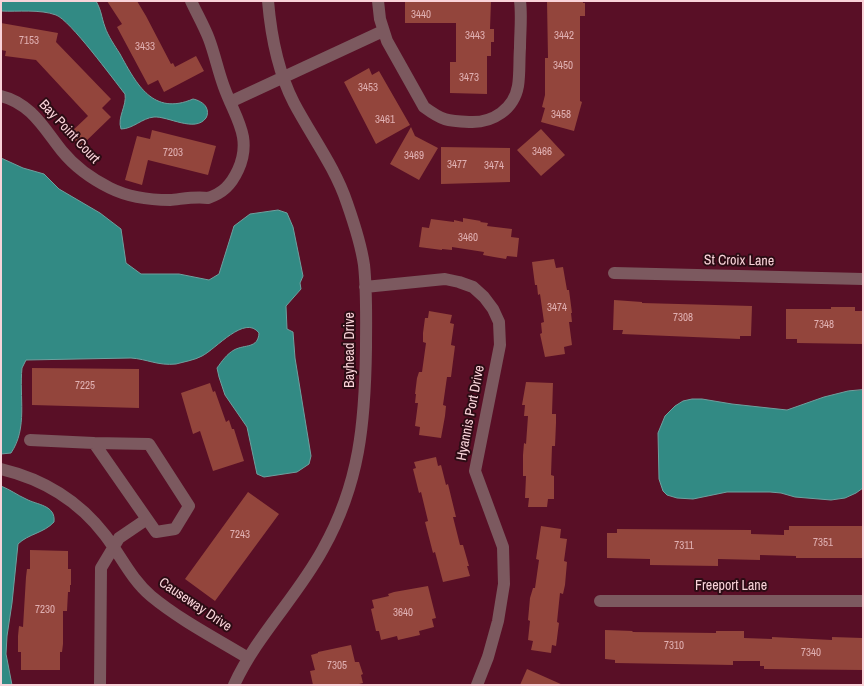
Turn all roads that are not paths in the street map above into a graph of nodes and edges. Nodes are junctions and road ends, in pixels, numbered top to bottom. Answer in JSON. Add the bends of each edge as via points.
{"nodes":[{"id":1,"x":191,"y":1,"type":"edge"},
{"id":2,"x":268,"y":1,"type":"edge"},
{"id":3,"x":378,"y":1,"type":"edge"},
{"id":4,"x":520,"y":1,"type":"edge"},
{"id":5,"x":383,"y":31,"type":"junction"},
{"id":6,"x":284,"y":78,"type":"junction"},
{"id":7,"x":1,"y":96,"type":"edge"},
{"id":8,"x":230,"y":102,"type":"junction"},
{"id":9,"x":614,"y":273,"type":"dead end"},
{"id":10,"x":863,"y":280,"type":"edge"},
{"id":11,"x":365,"y":287,"type":"junction"},
{"id":12,"x":30,"y":440,"type":"dead end"},
{"id":13,"x":94,"y":443,"type":"junction"},
{"id":14,"x":1,"y":469,"type":"edge"},
{"id":15,"x":147,"y":519,"type":"junction"},
{"id":16,"x":113,"y":547,"type":"junction"},
{"id":17,"x":600,"y":601,"type":"dead end"},
{"id":18,"x":863,"y":601,"type":"edge"},
{"id":19,"x":248,"y":658,"type":"junction"},
{"id":20,"x":100,"y":685,"type":"edge"},
{"id":21,"x":234,"y":685,"type":"edge"},
{"id":22,"x":477,"y":685,"type":"edge"}],
"edges":[{"from":1,"to":8,"type":"street","name":"Bay Point Court","via":[[208,36]]},
{"from":2,"to":6,"type":"street","name":"Bayhead Drive","via":[[271,33]]},
{"from":3,"to":5,"type":"street"},
{"from":4,"to":5,"type":"street","via":[[517,93],[510,105],[488,121],[443,120],[431,114],[424,107]]},
{"from":5,"to":6,"type":"street"},
{"from":6,"to":8,"type":"street"},
{"from":6,"to":11,"type":"street","name":"Bayhead Drive","via":[[346,200],[361,250]]},
{"from":7,"to":8,"type":"street","name":"Bay Point Court","via":[[33,114],[63,152],[91,177],[125,194],[170,200],[216,196],[234,179],[242,162],[244,141]]},
{"from":9,"to":10,"type":"street","name":"St Croix Lane"},
{"from":11,"to":19,"type":"street","name":"Bayhead Drive","via":[[364,410],[360,446],[349,489],[323,550]]},
{"from":11,"to":22,"type":"street","name":"Hyannis Port Drive","via":[[445,279],[460,282],[473,287],[484,297],[499,322],[500,345],[476,471],[503,547],[504,584],[498,621]]},
{"from":12,"to":13,"type":"street"},
{"from":13,"to":15,"type":"street"},
{"from":13,"to":15,"type":"street","via":[[148,444],[189,506],[175,530],[156,532]]},
{"from":14,"to":16,"type":"street","name":"Causeway Drive","via":[[42,483],[74,502]]},
{"from":15,"to":16,"type":"street","via":[[119,538]]},
{"from":16,"to":19,"type":"street","name":"Causeway Drive","via":[[137,581],[162,604]]},
{"from":16,"to":20,"type":"street","via":[[101,568]]},
{"from":17,"to":18,"type":"street","name":"Freeport Lane"},
{"from":19,"to":21,"type":"street","name":"Bayhead Drive"}]}
